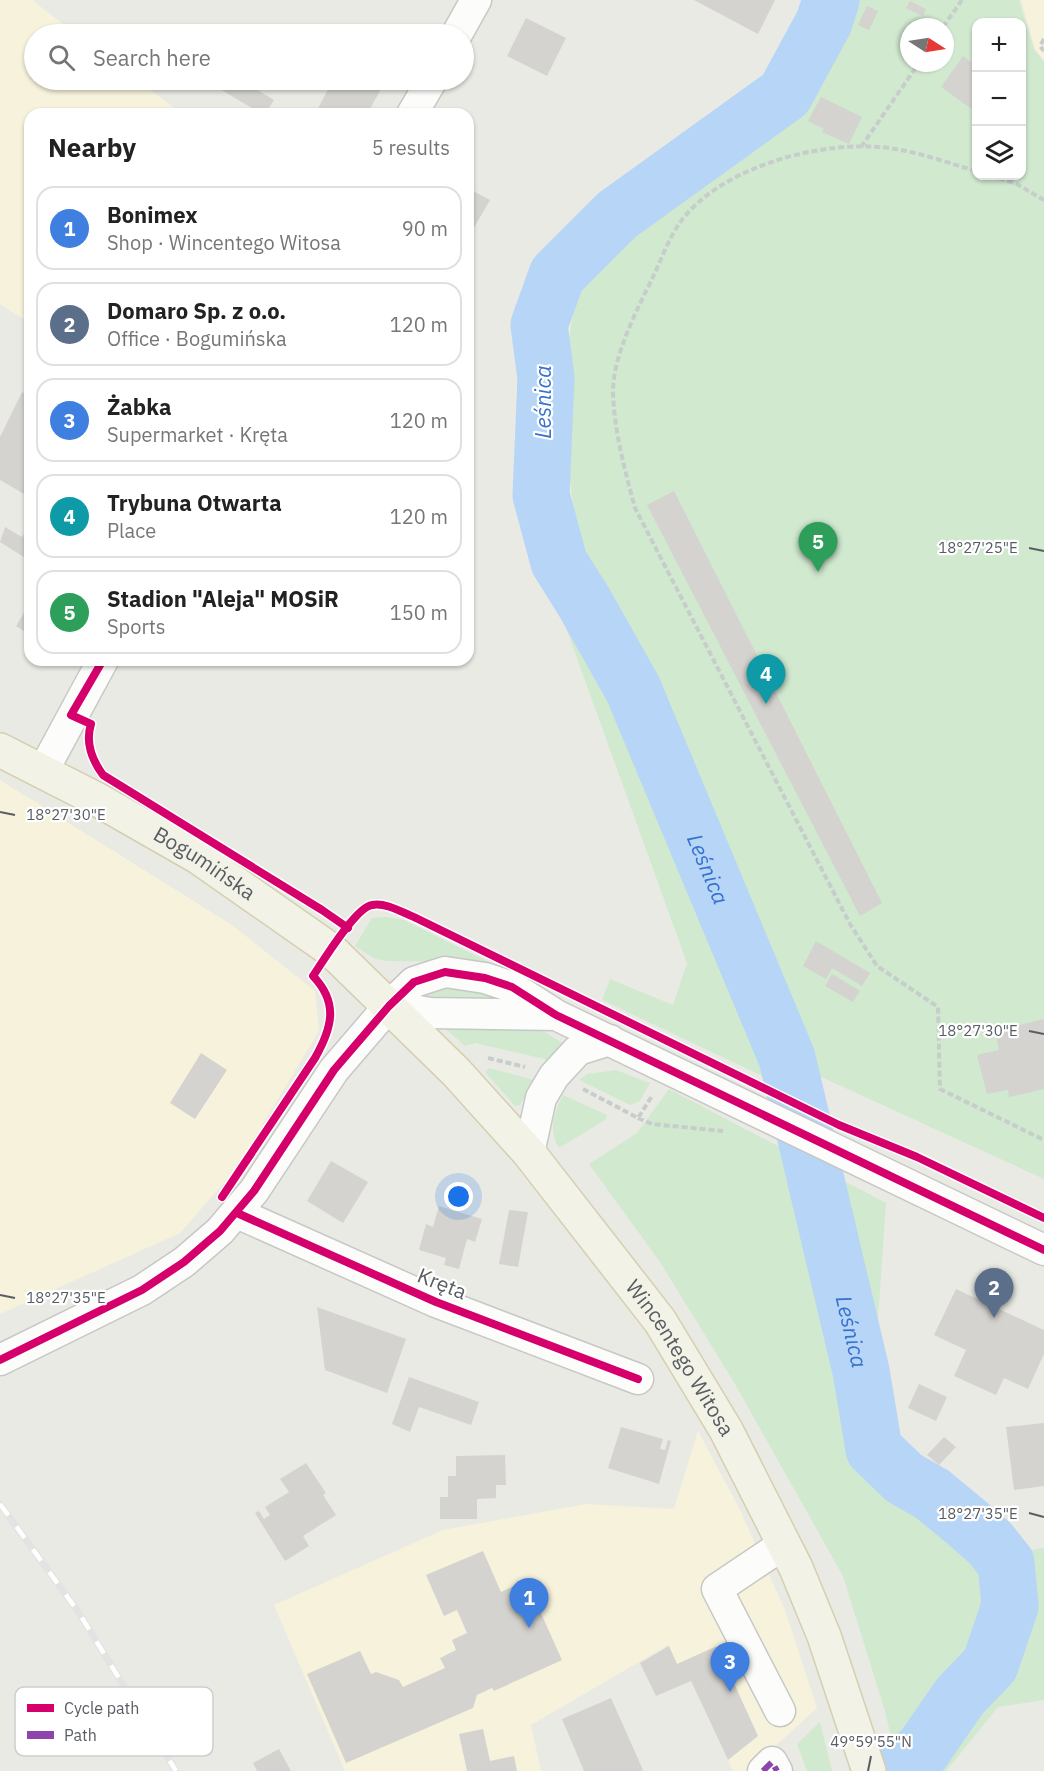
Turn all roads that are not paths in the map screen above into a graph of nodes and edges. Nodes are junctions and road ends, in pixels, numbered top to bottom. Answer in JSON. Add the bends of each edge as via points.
{"nodes":[{"id":1,"x":476,"y":0,"type":"edge"},
{"id":2,"x":463,"y":24,"type":"edge"},
{"id":3,"x":426,"y":90,"type":"edge"},
{"id":4,"x":416,"y":108,"type":"edge"},
{"id":5,"x":100,"y":666,"type":"edge"},
{"id":6,"x":0,"y":750,"type":"edge"},
{"id":7,"x":43,"y":771,"type":"junction"},
{"id":8,"x":389,"y":1006,"type":"junction"},
{"id":9,"x":556,"y":1015,"type":"junction"},
{"id":10,"x":610,"y":1040,"type":"junction"},
{"id":11,"x":529,"y":1153,"type":"junction"},
{"id":12,"x":237,"y":1213,"type":"junction"},
{"id":13,"x":1044,"y":1250,"type":"edge"},
{"id":14,"x":0,"y":1360,"type":"edge"},
{"id":15,"x":638,"y":1379,"type":"dead end"},
{"id":16,"x":784,"y":1544,"type":"junction"},
{"id":17,"x":780,"y":1711,"type":"dead end"},
{"id":18,"x":866,"y":1760,"type":"edge"}],
"edges":[{"from":1,"to":2,"type":"street"},
{"from":3,"to":4,"type":"street"},
{"from":5,"to":7,"type":"street"},
{"from":6,"to":7,"type":"main road","name":"Bogumińska"},
{"from":7,"to":8,"type":"main road","name":"Bogumińska","via":[[198,857],[331,950]]},
{"from":8,"to":9,"type":"street","via":[[430,1013]]},
{"from":8,"to":9,"type":"street","via":[[414,982],[445,972],[512,987]]},
{"from":8,"to":11,"type":"main road","name":"Wincentego Witosa"},
{"from":8,"to":12,"type":"street","via":[[334,1070]]},
{"from":9,"to":10,"type":"street"},
{"from":10,"to":11,"type":"street","via":[[578,1050],[554,1076],[541,1098]]},
{"from":10,"to":13,"type":"street"},
{"from":11,"to":16,"type":"main road","name":"Wincentego Witosa","via":[[660,1321],[726,1430]]},
{"from":12,"to":14,"type":"street","via":[[202,1247],[158,1280]]},
{"from":12,"to":15,"type":"street","name":"Kręta","via":[[436,1302]]},
{"from":16,"to":17,"type":"street","via":[[717,1589]]},
{"from":16,"to":18,"type":"main road","name":"Wincentego Witosa","via":[[824,1636]]}]}
